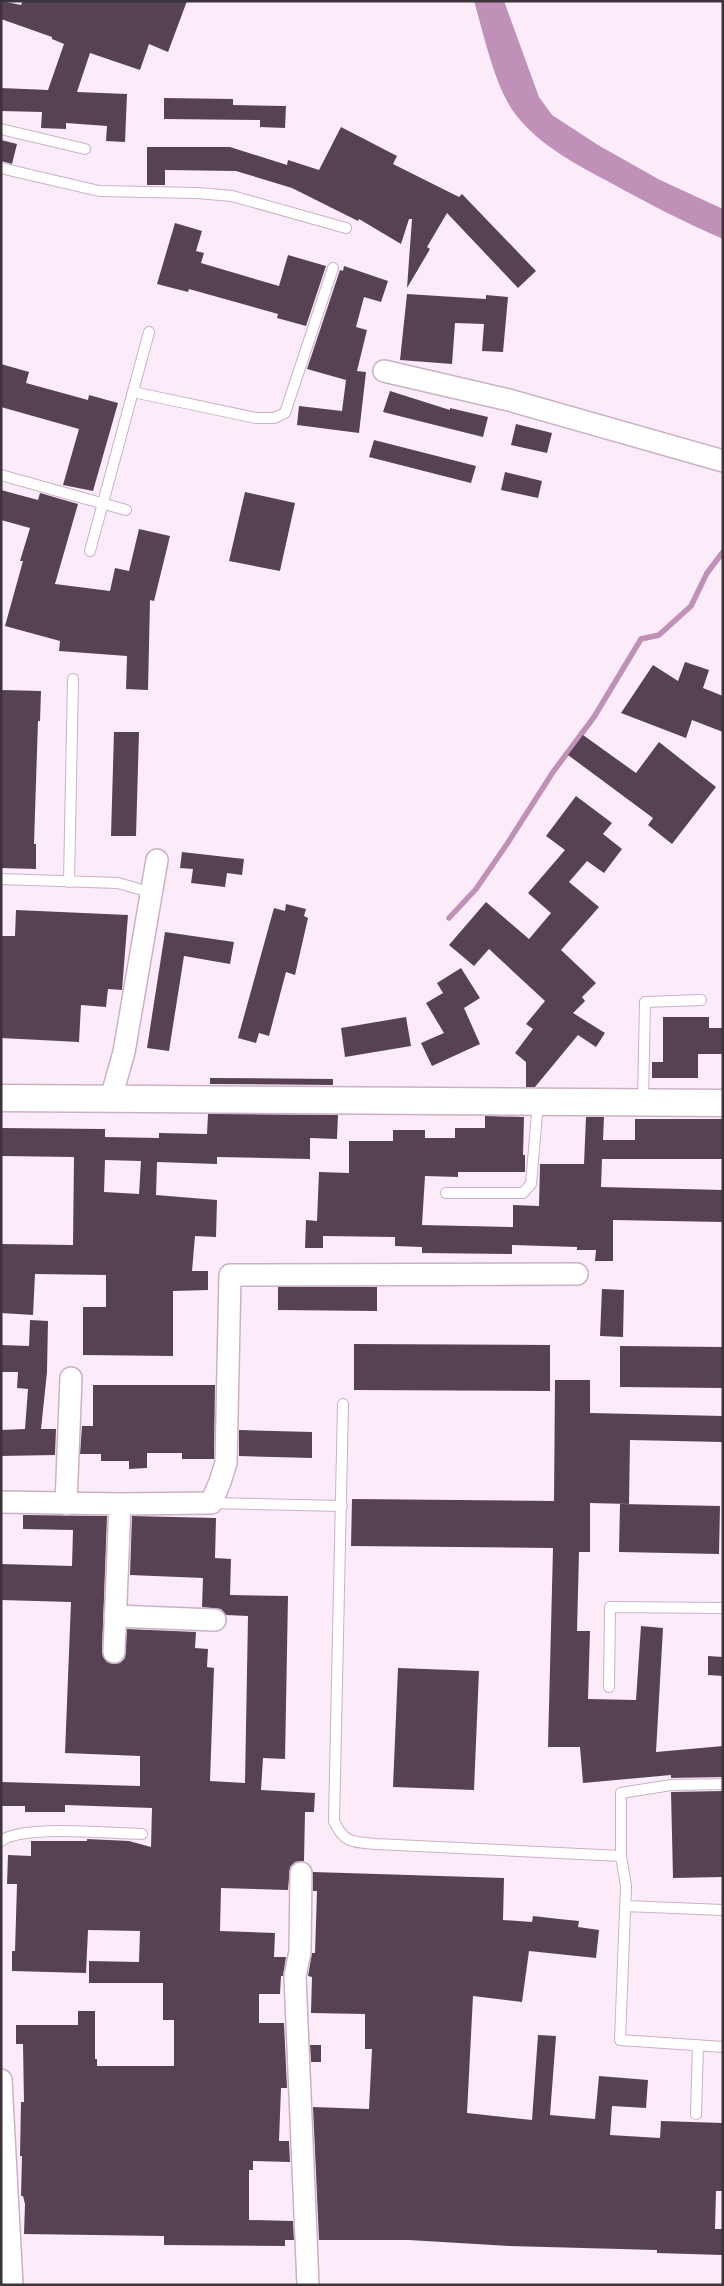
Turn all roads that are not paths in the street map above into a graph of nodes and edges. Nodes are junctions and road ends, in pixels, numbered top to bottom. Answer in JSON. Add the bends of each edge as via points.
{"nodes":[{"id":1,"x":1,"y":129,"type":"edge"},
{"id":2,"x":85,"y":149,"type":"dead end"},
{"id":3,"x":1,"y":168,"type":"edge"},
{"id":4,"x":346,"y":228,"type":"dead end"},
{"id":5,"x":333,"y":268,"type":"dead end"},
{"id":6,"x":149,"y":332,"type":"dead end"},
{"id":7,"x":384,"y":371,"type":"dead end"},
{"id":8,"x":133,"y":392,"type":"junction"},
{"id":9,"x":723,"y":461,"type":"edge"},
{"id":10,"x":1,"y":475,"type":"edge"},
{"id":11,"x":103,"y":503,"type":"junction"},
{"id":12,"x":126,"y":510,"type":"dead end"},
{"id":13,"x":90,"y":551,"type":"dead end"},
{"id":14,"x":73,"y":679,"type":"dead end"},
{"id":15,"x":157,"y":860,"type":"dead end"},
{"id":16,"x":1,"y":879,"type":"edge"},
{"id":17,"x":69,"y":882,"type":"junction"},
{"id":18,"x":153,"y":893,"type":"junction"},
{"id":19,"x":701,"y":1000,"type":"dead end"},
{"id":20,"x":1,"y":1098,"type":"edge"},
{"id":21,"x":111,"y":1098,"type":"junction"},
{"id":22,"x":538,"y":1101,"type":"junction"},
{"id":23,"x":643,"y":1102,"type":"junction"},
{"id":24,"x":723,"y":1103,"type":"edge"},
{"id":25,"x":446,"y":1194,"type":"dead end"},
{"id":26,"x":577,"y":1274,"type":"dead end"},
{"id":27,"x":71,"y":1378,"type":"dead end"},
{"id":28,"x":343,"y":1404,"type":"dead end"},
{"id":29,"x":1,"y":1502,"type":"edge"},
{"id":30,"x":211,"y":1503,"type":"junction"},
{"id":31,"x":66,"y":1504,"type":"junction"},
{"id":32,"x":120,"y":1504,"type":"junction"},
{"id":33,"x":342,"y":1506,"type":"junction"},
{"id":34,"x":723,"y":1608,"type":"edge"},
{"id":35,"x":115,"y":1616,"type":"junction"},
{"id":36,"x":215,"y":1620,"type":"dead end"},
{"id":37,"x":114,"y":1652,"type":"dead end"},
{"id":38,"x":609,"y":1687,"type":"dead end"},
{"id":39,"x":723,"y":1784,"type":"edge"},
{"id":40,"x":142,"y":1834,"type":"dead end"},
{"id":41,"x":1,"y":1841,"type":"edge"},
{"id":42,"x":621,"y":1856,"type":"junction"},
{"id":43,"x":301,"y":1873,"type":"dead end"},
{"id":44,"x":625,"y":1906,"type":"junction"},
{"id":45,"x":723,"y":1910,"type":"edge"},
{"id":46,"x":698,"y":2045,"type":"junction"},
{"id":47,"x":723,"y":2047,"type":"edge"},
{"id":48,"x":1,"y":2080,"type":"edge"},
{"id":49,"x":696,"y":2114,"type":"dead end"},
{"id":50,"x":12,"y":2285,"type":"edge"},
{"id":51,"x":308,"y":2285,"type":"edge"}],
"edges":[{"from":1,"to":2,"type":"lane"},
{"from":3,"to":4,"type":"lane","via":[[99,191],[232,196]]},
{"from":5,"to":8,"type":"lane","via":[[284,413],[274,418],[256,418]]},
{"from":6,"to":8,"type":"lane"},
{"from":7,"to":9,"type":"street","via":[[509,400]]},
{"from":8,"to":11,"type":"lane"},
{"from":10,"to":11,"type":"lane"},
{"from":11,"to":12,"type":"lane"},
{"from":11,"to":13,"type":"lane"},
{"from":14,"to":17,"type":"lane"},
{"from":15,"to":18,"type":"street"},
{"from":16,"to":17,"type":"lane"},
{"from":17,"to":18,"type":"lane","via":[[118,883]]},
{"from":18,"to":21,"type":"street","via":[[124,1052]]},
{"from":19,"to":23,"type":"lane","via":[[645,1002]]},
{"from":20,"to":21,"type":"street"},
{"from":21,"to":22,"type":"street"},
{"from":22,"to":23,"type":"street"},
{"from":22,"to":25,"type":"lane","via":[[531,1184],[523,1193]]},
{"from":23,"to":24,"type":"street"},
{"from":26,"to":30,"type":"street","via":[[230,1275],[226,1464]]},
{"from":27,"to":31,"type":"street"},
{"from":28,"to":33,"type":"lane"},
{"from":29,"to":31,"type":"street"},
{"from":30,"to":32,"type":"street"},
{"from":30,"to":33,"type":"lane"},
{"from":31,"to":32,"type":"street"},
{"from":32,"to":35,"type":"street"},
{"from":33,"to":42,"type":"lane","via":[[334,1821],[340,1834],[349,1841],[376,1844]]},
{"from":34,"to":38,"type":"lane","via":[[610,1607]]},
{"from":35,"to":36,"type":"street"},
{"from":35,"to":37,"type":"street"},
{"from":39,"to":42,"type":"lane","via":[[671,1785],[622,1793]]},
{"from":40,"to":41,"type":"lane","via":[[29,1832],[9,1835]]},
{"from":42,"to":44,"type":"lane","via":[[626,1886]]},
{"from":43,"to":51,"type":"street","via":[[300,1952],[295,1976]]},
{"from":44,"to":45,"type":"lane"},
{"from":44,"to":46,"type":"lane","via":[[620,2040]]},
{"from":46,"to":47,"type":"lane"},
{"from":46,"to":49,"type":"lane"},
{"from":48,"to":50,"type":"street"}]}
